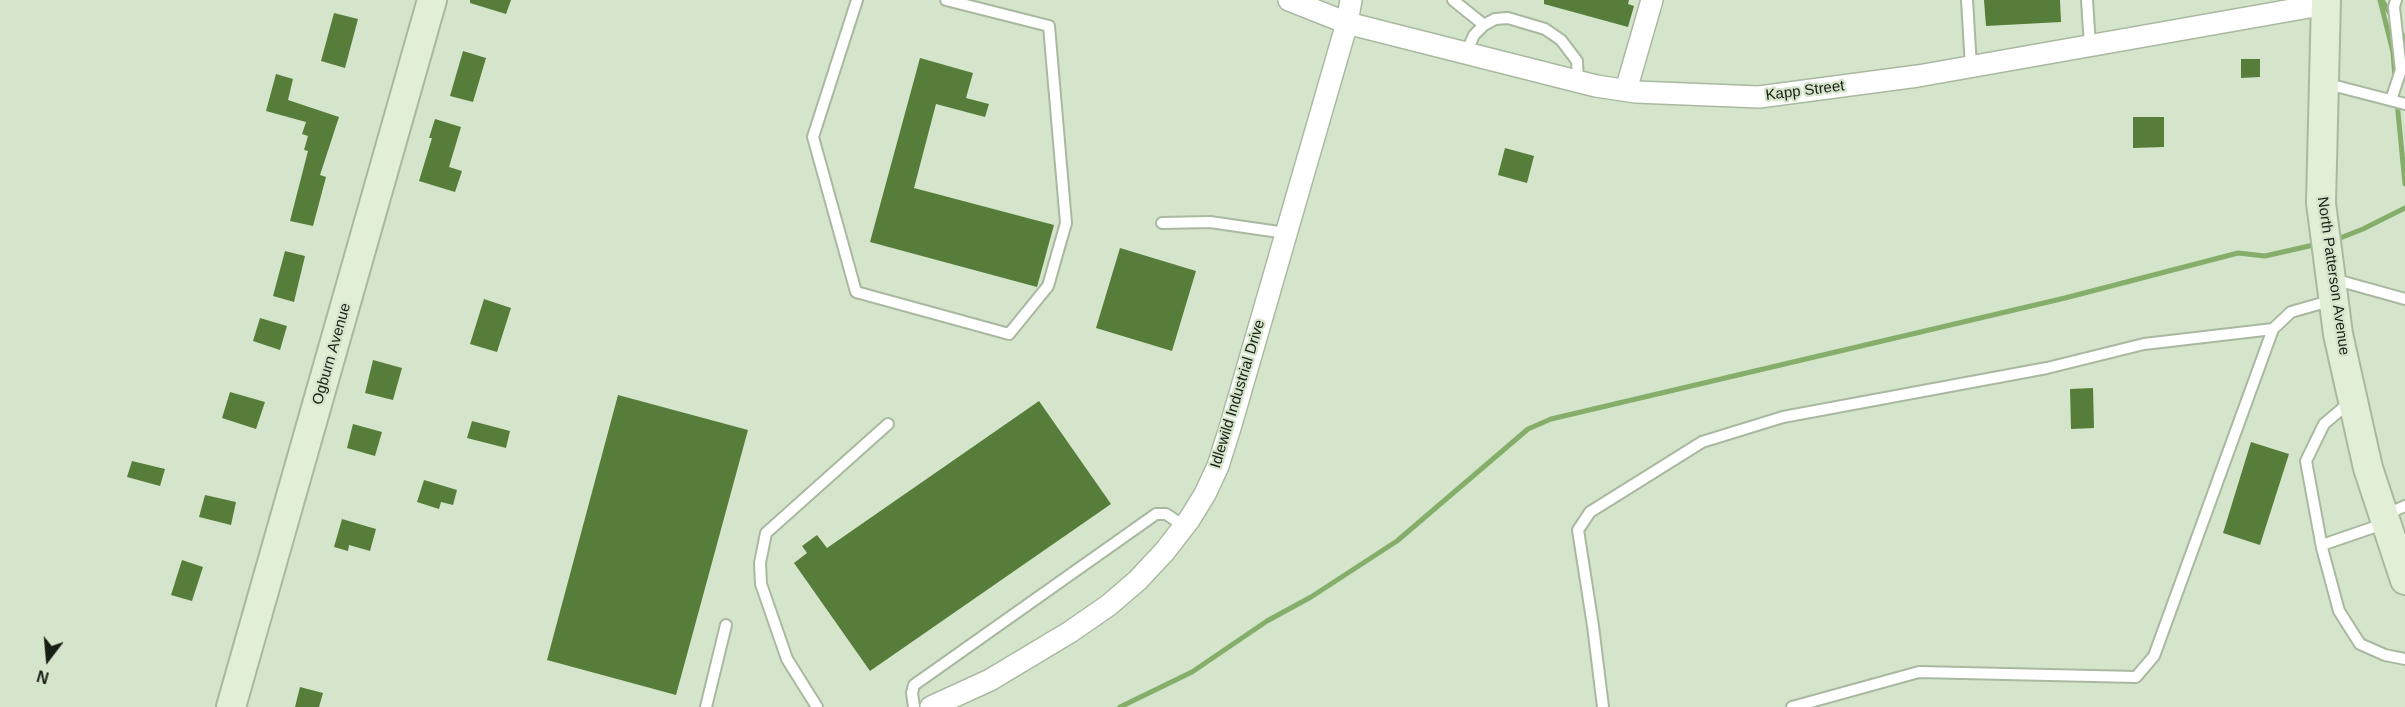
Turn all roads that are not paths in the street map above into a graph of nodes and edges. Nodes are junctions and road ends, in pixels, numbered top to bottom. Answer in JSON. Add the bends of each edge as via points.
{"nodes":[{"id":1,"x":432,"y":0,"type":"edge"},
{"id":2,"x":857,"y":0,"type":"edge"},
{"id":3,"x":946,"y":0,"type":"edge"},
{"id":4,"x":1289,"y":0,"type":"edge"},
{"id":5,"x":1351,"y":0,"type":"edge"},
{"id":6,"x":1453,"y":0,"type":"edge"},
{"id":7,"x":1652,"y":0,"type":"edge"},
{"id":8,"x":1967,"y":0,"type":"edge"},
{"id":9,"x":2087,"y":0,"type":"edge"},
{"id":10,"x":2396,"y":0,"type":"edge"},
{"id":11,"x":2326,"y":2,"type":"edge"},
{"id":12,"x":1347,"y":23,"type":"junction"},
{"id":13,"x":1484,"y":25,"type":"junction"},
{"id":14,"x":2090,"y":46,"type":"junction"},
{"id":15,"x":1466,"y":53,"type":"junction"},
{"id":16,"x":1971,"y":67,"type":"junction"},
{"id":17,"x":2403,"y":68,"type":"edge"},
{"id":18,"x":1578,"y":81,"type":"junction"},
{"id":19,"x":2324,"y":83,"type":"junction"},
{"id":20,"x":1626,"y":90,"type":"junction"},
{"id":21,"x":2391,"y":100,"type":"junction"},
{"id":22,"x":2405,"y":104,"type":"edge"},
{"id":23,"x":1161,"y":223,"type":"dead end"},
{"id":24,"x":1286,"y":233,"type":"junction"},
{"id":25,"x":2332,"y":289,"type":"junction"},
{"id":26,"x":2405,"y":299,"type":"edge"},
{"id":27,"x":2273,"y":328,"type":"junction"},
{"id":28,"x":2353,"y":400,"type":"junction"},
{"id":29,"x":888,"y":424,"type":"dead end"},
{"id":30,"x":2392,"y":515,"type":"edge"},
{"id":31,"x":1184,"y":526,"type":"junction"},
{"id":32,"x":2322,"y":545,"type":"junction"},
{"id":33,"x":2405,"y":580,"type":"edge"},
{"id":34,"x":726,"y":625,"type":"dead end"},
{"id":35,"x":2405,"y":659,"type":"edge"},
{"id":36,"x":1818,"y":704,"type":"edge"},
{"id":37,"x":231,"y":707,"type":"edge"},
{"id":38,"x":706,"y":707,"type":"edge"},
{"id":39,"x":817,"y":707,"type":"edge"},
{"id":40,"x":914,"y":707,"type":"edge"},
{"id":41,"x":931,"y":707,"type":"edge"},
{"id":42,"x":1603,"y":707,"type":"edge"},
{"id":43,"x":1792,"y":707,"type":"edge"}],
"edges":[{"from":1,"to":37,"type":"street","name":"Ogburn Avenue"},
{"from":2,"to":3,"type":"lane","via":[[813,137],[856,292],[1009,334],[1048,286],[1065,223],[1049,26]]},
{"from":4,"to":12,"type":"street","name":"Kapp Street"},
{"from":5,"to":12,"type":"street","name":"Idlewild Industrial Drive"},
{"from":6,"to":13,"type":"lane"},
{"from":7,"to":20,"type":"street"},
{"from":8,"to":16,"type":"lane"},
{"from":9,"to":14,"type":"lane"},
{"from":10,"to":17,"type":"lane"},
{"from":11,"to":14,"type":"street","name":"Kapp Street"},
{"from":11,"to":19,"type":"street","name":"North Patterson Avenue"},
{"from":12,"to":15,"type":"street","name":"Kapp Street"},
{"from":12,"to":24,"type":"street","name":"Idlewild Industrial Drive"},
{"from":13,"to":15,"type":"lane","via":[[1474,35]]},
{"from":13,"to":18,"type":"lane","via":[[1508,18],[1545,29],[1571,50],[1577,61]]},
{"from":14,"to":16,"type":"street","name":"Kapp Street"},
{"from":15,"to":18,"type":"street","name":"Kapp Street"},
{"from":16,"to":20,"type":"street","name":"Kapp Street","via":[[1759,97]]},
{"from":17,"to":21,"type":"lane"},
{"from":18,"to":20,"type":"street","name":"Kapp Street"},
{"from":19,"to":21,"type":"lane"},
{"from":19,"to":25,"type":"street","name":"North Patterson Avenue","via":[[2321,204]]},
{"from":21,"to":22,"type":"lane"},
{"from":23,"to":24,"type":"lane","via":[[1210,222]]},
{"from":24,"to":31,"type":"street","name":"Idlewild Industrial Drive","via":[[1218,466]]},
{"from":25,"to":26,"type":"lane"},
{"from":25,"to":27,"type":"lane","via":[[2291,312]]},
{"from":25,"to":28,"type":"street","name":"North Patterson Avenue"},
{"from":27,"to":36,"type":"lane","via":[[2154,656],[2136,676],[1919,672]]},
{"from":27,"to":42,"type":"lane","via":[[2144,344],[2047,368],[1783,417],[1702,442],[1590,512],[1578,530]]},
{"from":28,"to":30,"type":"street","name":"North Patterson Avenue","via":[[2368,468]]},
{"from":28,"to":32,"type":"lane","via":[[2324,424],[2306,461]]},
{"from":29,"to":39,"type":"lane","via":[[766,533],[760,563],[761,584],[787,659]]},
{"from":30,"to":32,"type":"lane"},
{"from":30,"to":33,"type":"street","name":"North Patterson Avenue"},
{"from":31,"to":40,"type":"lane","via":[[1166,514],[1156,514],[914,685]]},
{"from":31,"to":41,"type":"street","name":"Idlewild Industrial Drive","via":[[1138,580],[1108,605],[990,680]]},
{"from":32,"to":35,"type":"lane","via":[[2339,611],[2360,644]]},
{"from":34,"to":38,"type":"lane"},
{"from":36,"to":43,"type":"lane"}]}
